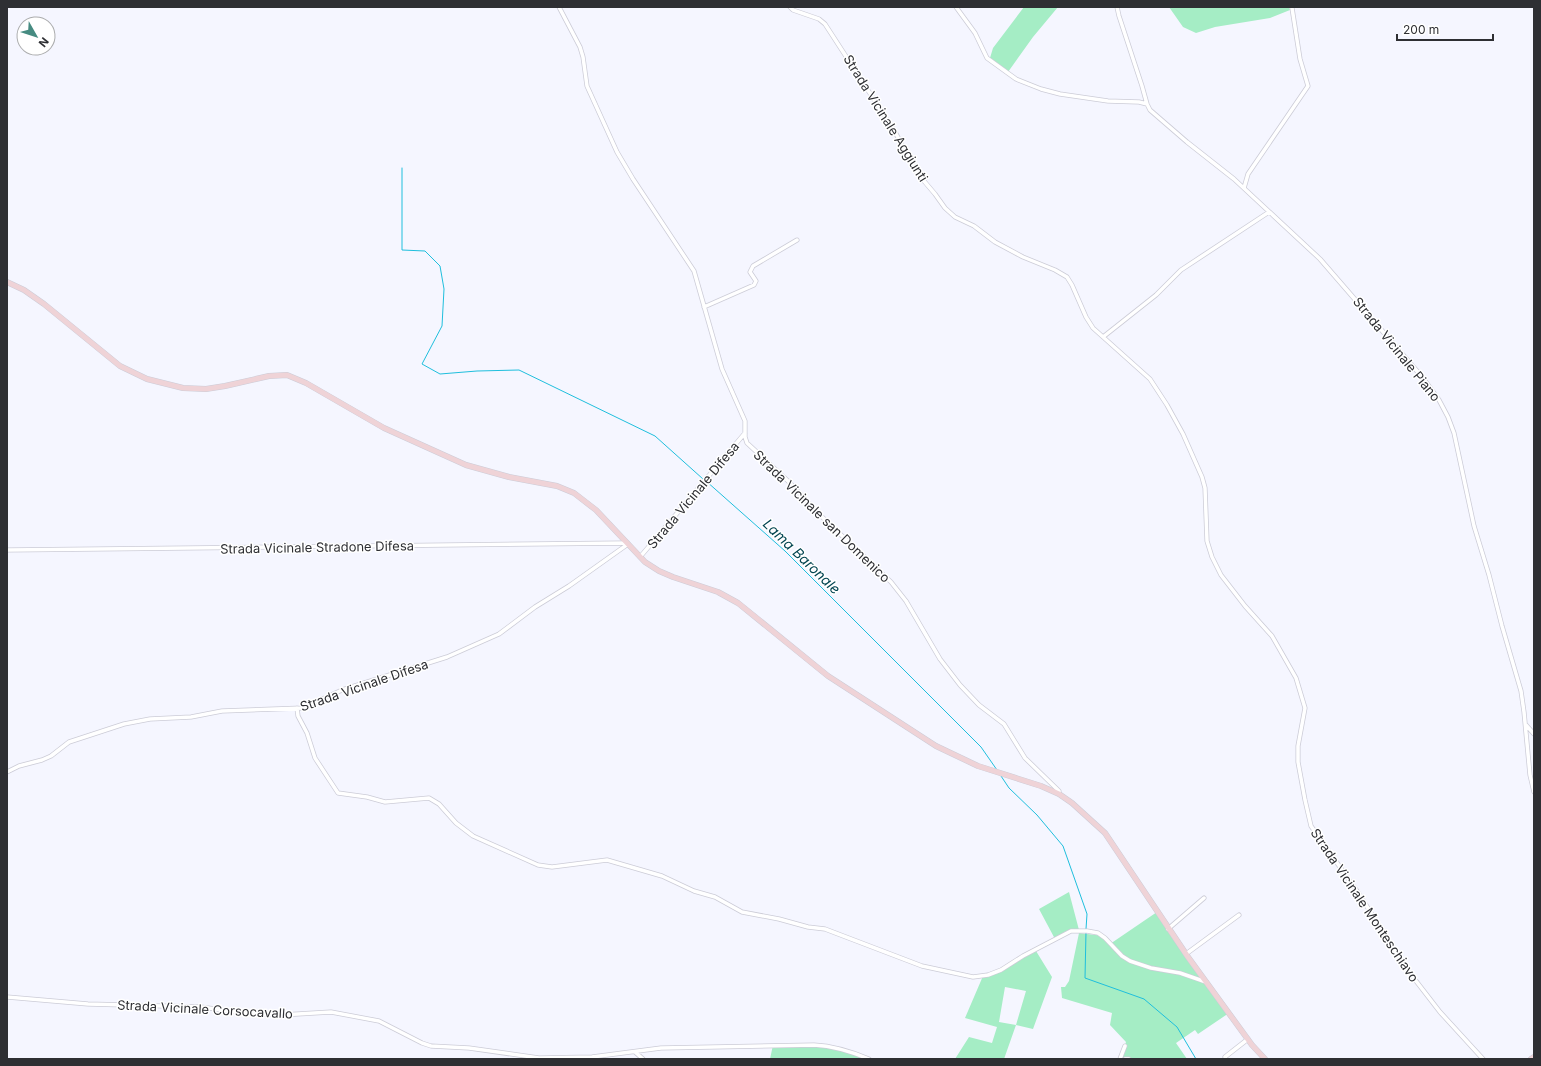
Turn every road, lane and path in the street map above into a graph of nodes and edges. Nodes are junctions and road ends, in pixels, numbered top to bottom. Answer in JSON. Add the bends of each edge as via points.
{"nodes":[{"id":1,"x":559,"y":7,"type":"edge"},
{"id":2,"x":790,"y":7,"type":"edge"},
{"id":3,"x":956,"y":7,"type":"edge"},
{"id":4,"x":1117,"y":7,"type":"edge"},
{"id":5,"x":1292,"y":8,"type":"dead end"},
{"id":6,"x":1146,"y":104,"type":"junction"},
{"id":7,"x":1244,"y":188,"type":"junction"},
{"id":8,"x":1269,"y":212,"type":"junction"},
{"id":9,"x":796,"y":240,"type":"dead end"},
{"id":10,"x":7,"y":282,"type":"edge"},
{"id":11,"x":704,"y":307,"type":"junction"},
{"id":12,"x":1103,"y":338,"type":"junction"},
{"id":13,"x":745,"y":433,"type":"junction"},
{"id":14,"x":627,"y":543,"type":"junction"},
{"id":15,"x":7,"y":550,"type":"edge"},
{"id":16,"x":640,"y":557,"type":"junction"},
{"id":17,"x":297,"y":708,"type":"junction"},
{"id":18,"x":1525,"y":724,"type":"junction"},
{"id":19,"x":1534,"y":734,"type":"edge"},
{"id":20,"x":7,"y":772,"type":"edge"},
{"id":21,"x":1534,"y":792,"type":"edge"},
{"id":22,"x":1060,"y":794,"type":"junction"},
{"id":23,"x":1204,"y":898,"type":"dead end"},
{"id":24,"x":1239,"y":915,"type":"dead end"},
{"id":25,"x":1168,"y":929,"type":"junction"},
{"id":26,"x":1186,"y":954,"type":"junction"},
{"id":27,"x":1206,"y":982,"type":"junction"},
{"id":28,"x":7,"y":997,"type":"edge"},
{"id":29,"x":1248,"y":1039,"type":"junction"},
{"id":30,"x":1125,"y":1046,"type":"dead end"},
{"id":31,"x":635,"y":1052,"type":"junction"},
{"id":32,"x":1225,"y":1057,"type":"dead end"},
{"id":33,"x":1534,"y":1057,"type":"edge"},
{"id":34,"x":1129,"y":1058,"type":"edge"},
{"id":35,"x":644,"y":1059,"type":"edge"},
{"id":36,"x":869,"y":1059,"type":"edge"},
{"id":37,"x":1120,"y":1059,"type":"edge"},
{"id":38,"x":1125,"y":1059,"type":"edge"},
{"id":39,"x":1265,"y":1059,"type":"edge"},
{"id":40,"x":1483,"y":1059,"type":"edge"},
{"id":41,"x":1531,"y":1059,"type":"edge"}],
"edges":[{"from":1,"to":11,"type":"street","name":"Strada Vicinale san Domenico","via":[[580,47],[587,86],[608,133],[629,173],[692,265]]},
{"from":2,"to":12,"type":"street","name":"Strada Vicinale Aggiunti","via":[[819,18],[825,24],[895,132],[918,174],[945,208],[995,242],[1067,277],[1090,323]]},
{"from":3,"to":6,"type":"street","via":[[975,33],[987,58],[1016,79],[1060,94]]},
{"from":4,"to":6,"type":"street"},
{"from":5,"to":7,"type":"street","via":[[1300,59],[1308,86],[1248,174]]},
{"from":6,"to":7,"type":"street","name":"Strada Vicinale Piano"},
{"from":7,"to":8,"type":"street","name":"Strada Vicinale Piano"},
{"from":8,"to":12,"type":"street","via":[[1177,272],[1156,295]]},
{"from":8,"to":18,"type":"street","name":"Strada Vicinale Piano","via":[[1339,279],[1423,378],[1445,411],[1454,433],[1474,526],[1521,691]]},
{"from":9,"to":11,"type":"street","via":[[753,266],[750,272],[756,281],[754,286]]},
{"from":10,"to":14,"type":"main road","via":[[32,295],[115,362],[135,374],[163,384],[198,389],[225,386],[273,375],[295,378],[384,428],[466,465],[508,477],[557,486],[574,493],[596,510]]},
{"from":11,"to":13,"type":"street","name":"Strada Vicinale san Domenico","via":[[722,369],[745,421]]},
{"from":12,"to":40,"type":"street","name":"Strada Vicinale Monteschiavo","via":[[1150,379],[1178,424],[1204,480],[1207,541],[1214,562],[1238,599],[1277,643],[1296,678],[1305,708],[1298,762],[1311,826],[1359,894],[1406,968],[1440,1012]]},
{"from":13,"to":16,"type":"street","name":"Strada Vicinale Difesa"},
{"from":13,"to":22,"type":"street","name":"Strada Vicinale san Domenico","via":[[749,446],[891,582],[906,601],[940,659],[979,705],[1004,724],[1025,758]]},
{"from":14,"to":15,"type":"street","name":"Strada Vicinale Stradone Difesa"},
{"from":14,"to":16,"type":"main road"},
{"from":14,"to":17,"type":"street","name":"Strada Vicinale Difesa","via":[[494,637],[447,657],[342,690],[308,706]]},
{"from":16,"to":22,"type":"main road","via":[[659,571],[718,592],[738,603],[828,676],[942,749],[978,766]]},
{"from":17,"to":20,"type":"street","name":"Strada Vicinale Difesa","via":[[222,711],[124,724],[70,742],[42,760]]},
{"from":17,"to":27,"type":"street","via":[[315,758],[338,793],[385,802],[429,798],[473,836],[538,865],[552,867],[613,861],[715,897],[742,912],[825,929],[922,966],[968,976],[984,976],[995,972],[1077,930],[1101,935],[1122,956],[1139,965],[1180,972]]},
{"from":18,"to":19,"type":"street"},
{"from":18,"to":21,"type":"street","name":"Strada Vicinale Piano"},
{"from":22,"to":25,"type":"main road","via":[[1104,833]]},
{"from":23,"to":25,"type":"street"},
{"from":24,"to":26,"type":"street"},
{"from":25,"to":26,"type":"main road"},
{"from":26,"to":27,"type":"main road"},
{"from":27,"to":29,"type":"main road"},
{"from":28,"to":31,"type":"street","name":"Strada Vicinale Corsocavallo","via":[[88,1004],[201,1007],[281,1015],[331,1012],[379,1021],[431,1046],[469,1048],[539,1058],[592,1057]]},
{"from":29,"to":32,"type":"street"},
{"from":29,"to":39,"type":"main road"},
{"from":30,"to":37,"type":"street"},
{"from":31,"to":35,"type":"street"},
{"from":31,"to":36,"type":"street","name":"Strada Vicinale Corsocavallo","via":[[661,1048],[814,1045],[842,1049]]},
{"from":33,"to":41,"type":"main road"},
{"from":34,"to":38,"type":"street"}]}
